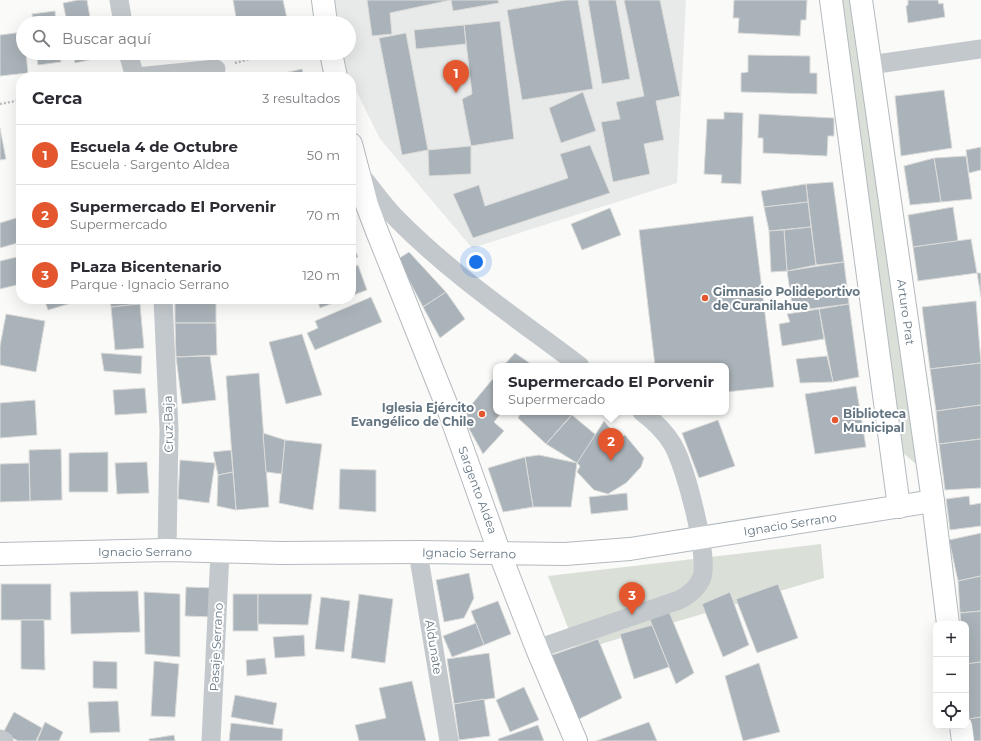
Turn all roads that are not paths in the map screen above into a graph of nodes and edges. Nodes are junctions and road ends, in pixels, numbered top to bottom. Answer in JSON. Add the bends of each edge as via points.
{"nodes":[{"id":1,"x":119,"y":0,"type":"edge"},
{"id":2,"x":323,"y":0,"type":"edge"},
{"id":3,"x":831,"y":0,"type":"edge"},
{"id":4,"x":861,"y":0,"type":"edge"},
{"id":5,"x":122,"y":16,"type":"edge"},
{"id":6,"x":325,"y":16,"type":"edge"},
{"id":7,"x":981,"y":49,"type":"edge"},
{"id":8,"x":130,"y":60,"type":"edge"},
{"id":9,"x":332,"y":60,"type":"edge"},
{"id":10,"x":870,"y":65,"type":"junction"},
{"id":11,"x":216,"y":69,"type":"road end"},
{"id":12,"x":134,"y":72,"type":"edge"},
{"id":13,"x":186,"y":72,"type":"edge"},
{"id":14,"x":335,"y":72,"type":"edge"},
{"id":15,"x":356,"y":163,"type":"edge"},
{"id":16,"x":358,"y":171,"type":"junction"},
{"id":17,"x":163,"y":304,"type":"edge"},
{"id":18,"x":576,"y":363,"type":"edge"},
{"id":19,"x":645,"y":415,"type":"edge"},
{"id":20,"x":933,"y":501,"type":"junction"},
{"id":21,"x":899,"y":507,"type":"junction"},
{"id":22,"x":701,"y":538,"type":"junction"},
{"id":23,"x":168,"y":550,"type":"junction"},
{"id":24,"x":220,"y":552,"type":"junction"},
{"id":25,"x":418,"y":552,"type":"junction"},
{"id":26,"x":0,"y":554,"type":"edge"},
{"id":27,"x":500,"y":554,"type":"junction"},
{"id":28,"x":948,"y":621,"type":"edge"},
{"id":29,"x":537,"y":649,"type":"junction"},
{"id":30,"x":961,"y":729,"type":"edge"},
{"id":31,"x":0,"y":739,"type":"edge"},
{"id":32,"x":4,"y":741,"type":"edge"},
{"id":33,"x":211,"y":741,"type":"edge"},
{"id":34,"x":449,"y":741,"type":"edge"},
{"id":35,"x":576,"y":741,"type":"edge"},
{"id":36,"x":963,"y":741,"type":"edge"}],
"edges":[{"from":1,"to":5,"type":"street"},
{"from":2,"to":6,"type":"main road"},
{"from":3,"to":21,"type":"main road"},
{"from":4,"to":10,"type":"main road","name":"Arturo Prat"},
{"from":7,"to":10,"type":"street"},
{"from":8,"to":12,"type":"street"},
{"from":9,"to":14,"type":"main road"},
{"from":10,"to":20,"type":"main road","name":"Arturo Prat"},
{"from":11,"to":13,"type":"street"},
{"from":15,"to":16,"type":"main road","name":"Sargento Aldea"},
{"from":16,"to":18,"type":"street","name":"Sargento Aldea","via":[[396,218],[428,248],[471,284]]},
{"from":16,"to":27,"type":"main road","name":"Sargento Aldea","via":[[367,205],[449,411]]},
{"from":17,"to":23,"type":"street","name":"Cruz Baja","via":[[169,430]]},
{"from":19,"to":22,"type":"street","via":[[666,434],[678,456]]},
{"from":20,"to":21,"type":"main road","name":"Ignacio Serrano"},
{"from":20,"to":28,"type":"main road","name":"Arturo Prat"},
{"from":21,"to":22,"type":"main road","name":"Ignacio Serrano"},
{"from":22,"to":27,"type":"main road","name":"Ignacio Serrano","via":[[622,550],[565,554]]},
{"from":22,"to":29,"type":"street","via":[[704,569],[698,584],[688,595]]},
{"from":23,"to":24,"type":"main road","name":"Ignacio Serrano"},
{"from":23,"to":26,"type":"main road","name":"Ignacio Serrano"},
{"from":24,"to":25,"type":"main road","name":"Ignacio Serrano"},
{"from":24,"to":33,"type":"street","name":"Pasaje Serrano"},
{"from":25,"to":27,"type":"main road","name":"Ignacio Serrano"},
{"from":25,"to":34,"type":"street","name":"Aldunate"},
{"from":27,"to":29,"type":"main road","name":"Sargento Aldea"},
{"from":29,"to":35,"type":"main road","name":"Sargento Aldea"},
{"from":30,"to":36,"type":"main road"},
{"from":31,"to":32,"type":"street"}]}
